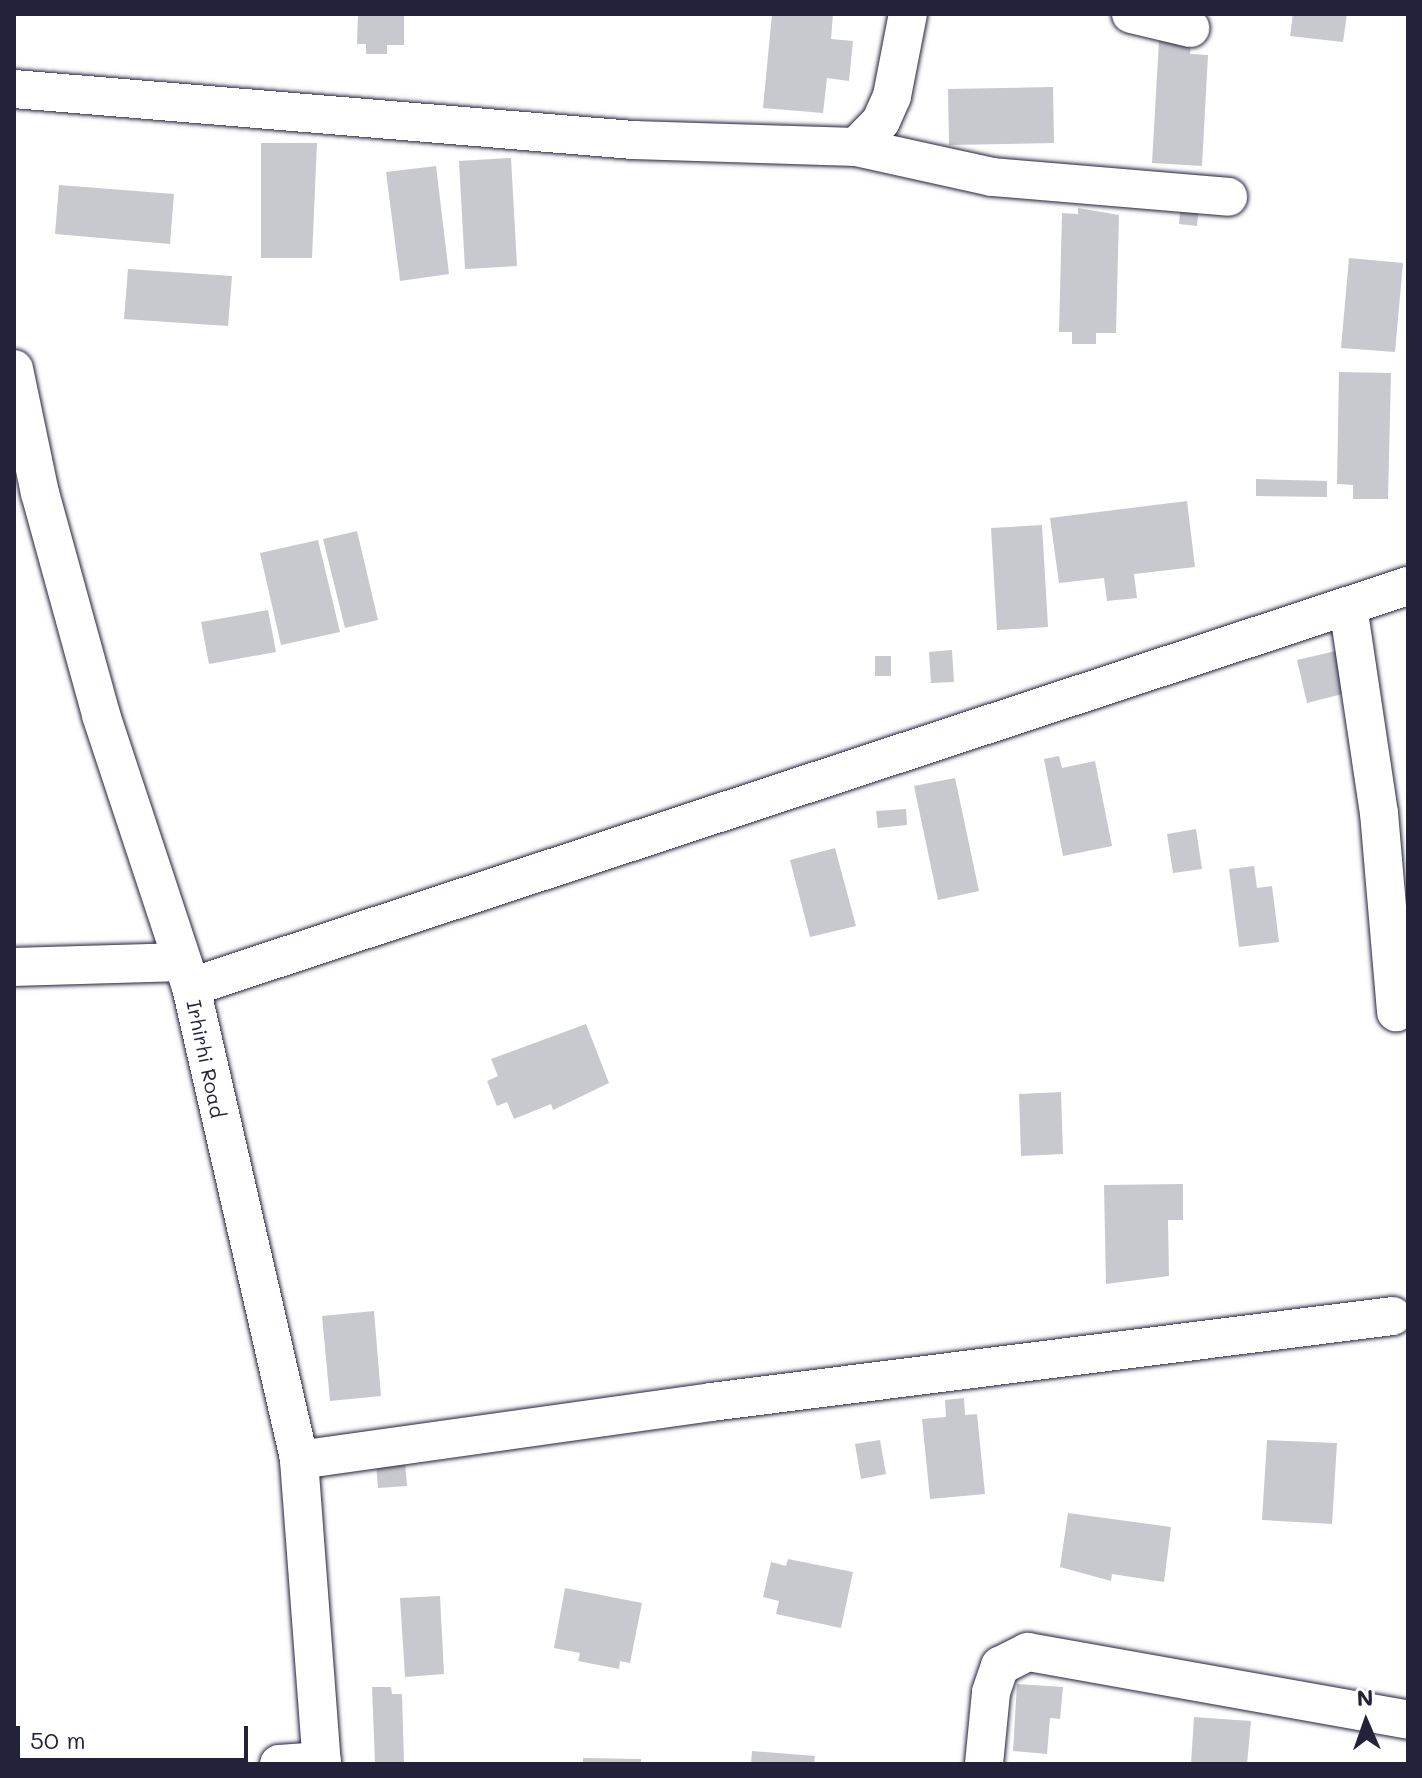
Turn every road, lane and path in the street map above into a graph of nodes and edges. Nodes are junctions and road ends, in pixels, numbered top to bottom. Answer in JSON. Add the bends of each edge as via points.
{"nodes":[{"id":1,"x":908,"y":14,"type":"edge"},
{"id":2,"x":1131,"y":14,"type":"edge"},
{"id":3,"x":1190,"y":28,"type":"dead end"},
{"id":4,"x":14,"y":89,"type":"edge"},
{"id":5,"x":856,"y":147,"type":"junction"},
{"id":6,"x":1228,"y":197,"type":"dead end"},
{"id":7,"x":14,"y":369,"type":"edge"},
{"id":8,"x":1408,"y":586,"type":"edge"},
{"id":9,"x":1348,"y":606,"type":"junction"},
{"id":10,"x":14,"y":967,"type":"edge"},
{"id":11,"x":186,"y":975,"type":"junction"},
{"id":12,"x":1396,"y":1012,"type":"dead end"},
{"id":13,"x":1393,"y":1316,"type":"dead end"},
{"id":14,"x":299,"y":1460,"type":"junction"},
{"id":15,"x":1408,"y":1720,"type":"edge"},
{"id":16,"x":322,"y":1762,"type":"edge"},
{"id":17,"x":279,"y":1764,"type":"edge"},
{"id":18,"x":984,"y":1764,"type":"edge"}],
"edges":[{"from":1,"to":5,"type":"street","via":[[892,96],[881,121]]},
{"from":2,"to":3,"type":"street"},
{"from":4,"to":5,"type":"street","via":[[633,140]]},
{"from":5,"to":6,"type":"street","via":[[992,177]]},
{"from":7,"to":11,"type":"street","name":"Irhirhi Road","via":[[40,493],[101,715]]},
{"from":8,"to":9,"type":"street"},
{"from":9,"to":11,"type":"street"},
{"from":9,"to":12,"type":"street","via":[[1379,813]]},
{"from":10,"to":11,"type":"street"},
{"from":11,"to":14,"type":"street","name":"Irhirhi Road"},
{"from":13,"to":14,"type":"street"},
{"from":14,"to":16,"type":"street","name":"Irhirhi Road"},
{"from":15,"to":18,"type":"street","via":[[1028,1652],[1000,1666],[991,1692]]},
{"from":16,"to":17,"type":"street"}]}
